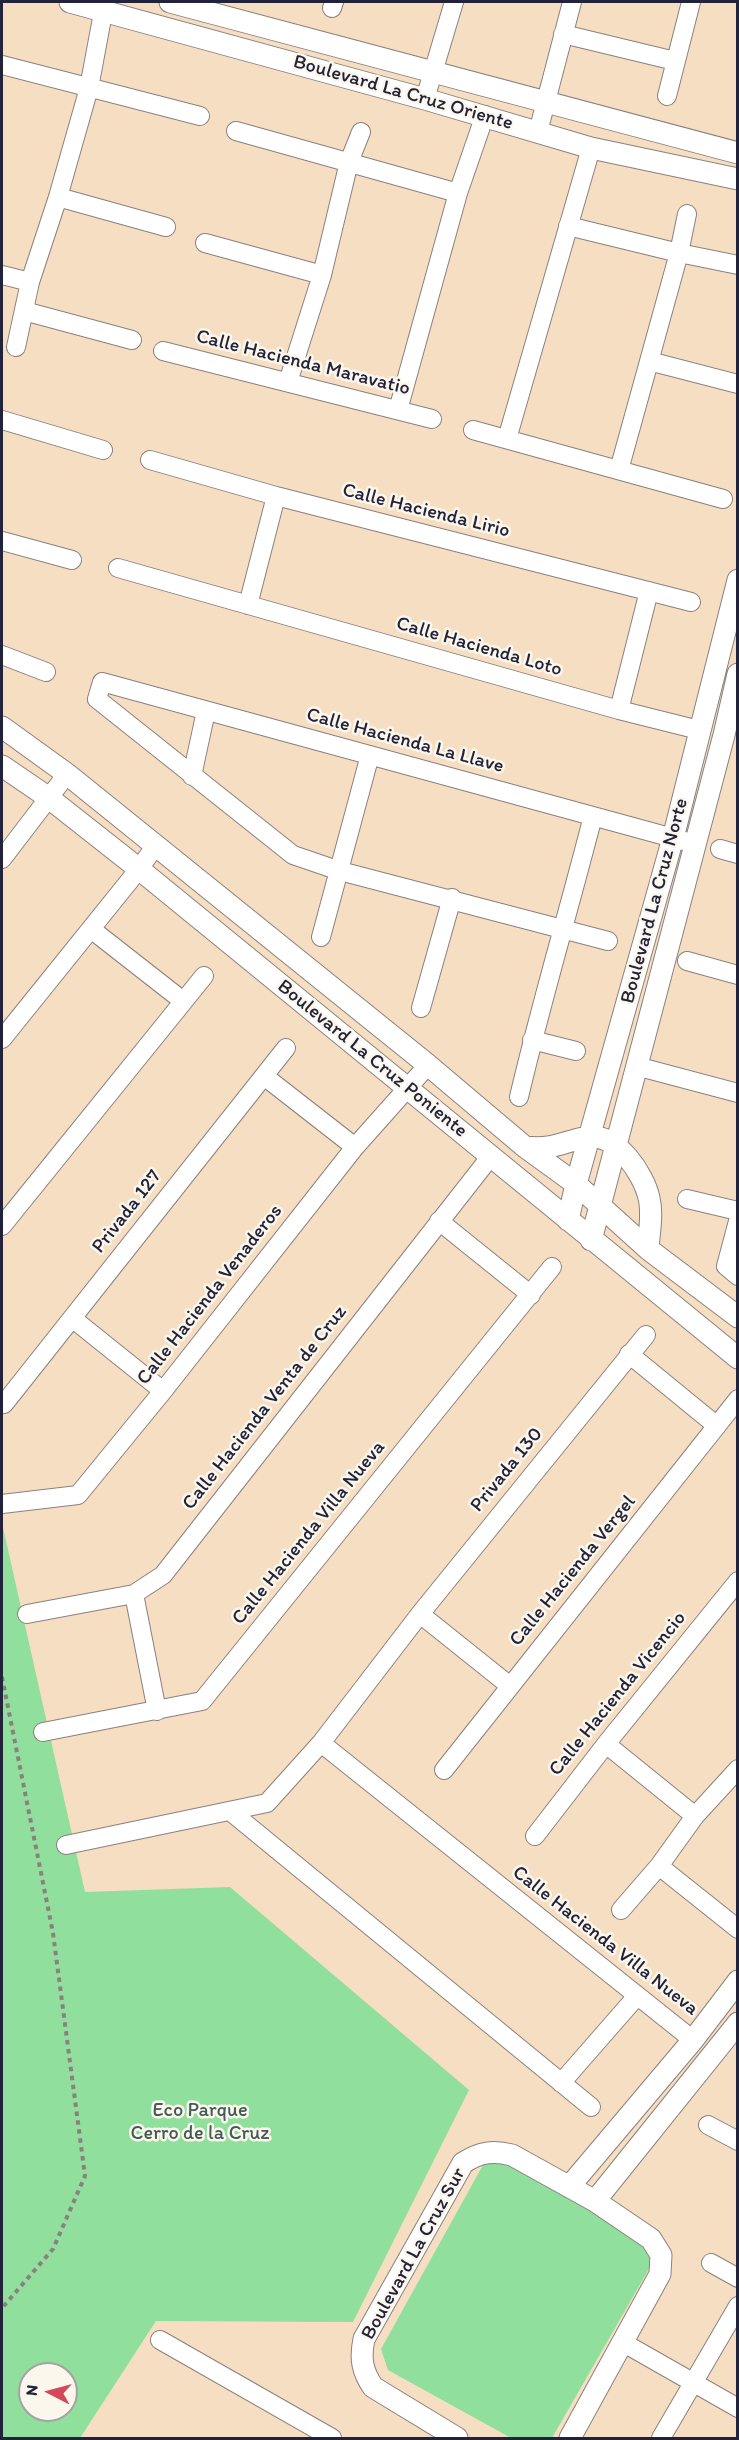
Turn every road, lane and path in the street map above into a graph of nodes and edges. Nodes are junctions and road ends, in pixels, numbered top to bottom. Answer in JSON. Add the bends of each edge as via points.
{"nodes":[{"id":1,"x":69,"y":2,"type":"edge"},
{"id":2,"x":170,"y":2,"type":"edge"},
{"id":3,"x":572,"y":2,"type":"edge"},
{"id":4,"x":691,"y":2,"type":"edge"},
{"id":5,"x":450,"y":3,"type":"edge"},
{"id":6,"x":105,"y":6,"type":"edge"},
{"id":7,"x":563,"y":34,"type":"junction"},
{"id":8,"x":675,"y":61,"type":"junction"},
{"id":9,"x":2,"y":65,"type":"edge"},
{"id":10,"x":434,"y":71,"type":"junction"},
{"id":11,"x":89,"y":88,"type":"junction"},
{"id":12,"x":667,"y":96,"type":"dead end"},
{"id":13,"x":425,"y":99,"type":"junction"},
{"id":14,"x":547,"y":100,"type":"junction"},
{"id":15,"x":485,"y":115,"type":"junction"},
{"id":16,"x":200,"y":116,"type":"dead end"},
{"id":17,"x":236,"y":131,"type":"dead end"},
{"id":18,"x":361,"y":132,"type":"dead end"},
{"id":19,"x":538,"y":132,"type":"junction"},
{"id":20,"x":591,"y":148,"type":"junction"},
{"id":21,"x":738,"y":153,"type":"edge"},
{"id":22,"x":349,"y":162,"type":"junction"},
{"id":23,"x":738,"y":179,"type":"edge"},
{"id":24,"x":458,"y":193,"type":"junction"},
{"id":25,"x":58,"y":197,"type":"junction"},
{"id":26,"x":687,"y":214,"type":"dead end"},
{"id":27,"x":568,"y":226,"type":"junction"},
{"id":28,"x":166,"y":227,"type":"dead end"},
{"id":29,"x":205,"y":243,"type":"dead end"},
{"id":30,"x":679,"y":253,"type":"junction"},
{"id":31,"x":738,"y":265,"type":"edge"},
{"id":32,"x":2,"y":275,"type":"edge"},
{"id":33,"x":322,"y":275,"type":"junction"},
{"id":34,"x":30,"y":282,"type":"junction"},
{"id":35,"x":24,"y":311,"type":"junction"},
{"id":36,"x":132,"y":340,"type":"dead end"},
{"id":37,"x":16,"y":347,"type":"dead end"},
{"id":38,"x":164,"y":351,"type":"dead end"},
{"id":39,"x":649,"y":362,"type":"junction"},
{"id":40,"x":288,"y":382,"type":"junction"},
{"id":41,"x":738,"y":384,"type":"edge"},
{"id":42,"x":398,"y":410,"type":"junction"},
{"id":43,"x":432,"y":419,"type":"dead end"},
{"id":44,"x":2,"y":420,"type":"edge"},
{"id":45,"x":473,"y":430,"type":"dead end"},
{"id":46,"x":507,"y":439,"type":"junction"},
{"id":47,"x":103,"y":450,"type":"dead end"},
{"id":48,"x":150,"y":459,"type":"dead end"},
{"id":49,"x":619,"y":470,"type":"junction"},
{"id":50,"x":276,"y":496,"type":"junction"},
{"id":51,"x":723,"y":499,"type":"dead end"},
{"id":52,"x":2,"y":541,"type":"edge"},
{"id":53,"x":72,"y":560,"type":"dead end"},
{"id":54,"x":118,"y":568,"type":"dead end"},
{"id":55,"x":738,"y":580,"type":"edge"},
{"id":56,"x":649,"y":591,"type":"junction"},
{"id":57,"x":691,"y":602,"type":"dead end"},
{"id":58,"x":248,"y":605,"type":"junction"},
{"id":59,"x":732,"y":621,"type":"edge"},
{"id":60,"x":2,"y":655,"type":"edge"},
{"id":61,"x":46,"y":672,"type":"dead end"},
{"id":62,"x":738,"y":674,"type":"edge"},
{"id":63,"x":620,"y":710,"type":"junction"},
{"id":64,"x":206,"y":711,"type":"junction"},
{"id":65,"x":2,"y":727,"type":"edge"},
{"id":66,"x":699,"y":730,"type":"junction"},
{"id":67,"x":731,"y":737,"type":"edge"},
{"id":68,"x":370,"y":755,"type":"junction"},
{"id":69,"x":2,"y":766,"type":"edge"},
{"id":70,"x":67,"y":774,"type":"junction"},
{"id":71,"x":192,"y":776,"type":"junction"},
{"id":72,"x":49,"y":798,"type":"junction"},
{"id":73,"x":593,"y":816,"type":"junction"},
{"id":74,"x":673,"y":838,"type":"junction"},
{"id":75,"x":695,"y":844,"type":"junction"},
{"id":76,"x":156,"y":845,"type":"junction"},
{"id":77,"x":2,"y":859,"type":"edge"},
{"id":78,"x":139,"y":869,"type":"junction"},
{"id":79,"x":340,"y":871,"type":"junction"},
{"id":80,"x":452,"y":898,"type":"junction"},
{"id":81,"x":91,"y":929,"type":"junction"},
{"id":82,"x":564,"y":929,"type":"junction"},
{"id":83,"x":321,"y":938,"type":"dead end"},
{"id":84,"x":608,"y":941,"type":"dead end"},
{"id":85,"x":687,"y":961,"type":"dead end"},
{"id":86,"x":738,"y":975,"type":"edge"},
{"id":87,"x":204,"y":976,"type":"dead end"},
{"id":88,"x":183,"y":1001,"type":"junction"},
{"id":89,"x":421,"y":1008,"type":"dead end"},
{"id":90,"x":2,"y":1039,"type":"edge"},
{"id":91,"x":532,"y":1040,"type":"junction"},
{"id":92,"x":286,"y":1048,"type":"dead end"},
{"id":93,"x":576,"y":1052,"type":"dead end"},
{"id":94,"x":428,"y":1065,"type":"junction"},
{"id":95,"x":636,"y":1066,"type":"junction"},
{"id":96,"x":264,"y":1076,"type":"junction"},
{"id":97,"x":408,"y":1088,"type":"junction"},
{"id":98,"x":738,"y":1093,"type":"edge"},
{"id":99,"x":519,"y":1097,"type":"dead end"},
{"id":100,"x":590,"y":1137,"type":"junction"},
{"id":101,"x":616,"y":1145,"type":"junction"},
{"id":102,"x":355,"y":1147,"type":"junction"},
{"id":103,"x":525,"y":1147,"type":"junction"},
{"id":104,"x":491,"y":1156,"type":"junction"},
{"id":105,"x":576,"y":1184,"type":"junction"},
{"id":106,"x":687,"y":1199,"type":"dead end"},
{"id":107,"x":600,"y":1204,"type":"junction"},
{"id":108,"x":738,"y":1211,"type":"edge"},
{"id":109,"x":439,"y":1221,"type":"junction"},
{"id":110,"x":568,"y":1221,"type":"junction"},
{"id":111,"x":738,"y":1221,"type":"edge"},
{"id":112,"x":2,"y":1226,"type":"edge"},
{"id":113,"x":591,"y":1240,"type":"junction"},
{"id":114,"x":648,"y":1249,"type":"junction"},
{"id":115,"x":552,"y":1267,"type":"dead end"},
{"id":116,"x":738,"y":1276,"type":"edge"},
{"id":117,"x":531,"y":1295,"type":"junction"},
{"id":118,"x":738,"y":1317,"type":"edge"},
{"id":119,"x":72,"y":1318,"type":"junction"},
{"id":120,"x":646,"y":1335,"type":"dead end"},
{"id":121,"x":629,"y":1354,"type":"junction"},
{"id":122,"x":738,"y":1358,"type":"edge"},
{"id":123,"x":163,"y":1390,"type":"junction"},
{"id":124,"x":738,"y":1399,"type":"edge"},
{"id":125,"x":4,"y":1404,"type":"dead end"},
{"id":126,"x":717,"y":1426,"type":"junction"},
{"id":127,"x":2,"y":1504,"type":"edge"},
{"id":128,"x":738,"y":1581,"type":"edge"},
{"id":129,"x":134,"y":1594,"type":"junction"},
{"id":130,"x":27,"y":1614,"type":"dead end"},
{"id":131,"x":420,"y":1614,"type":"junction"},
{"id":132,"x":2,"y":1677,"type":"edge"},
{"id":133,"x":510,"y":1686,"type":"junction"},
{"id":134,"x":157,"y":1712,"type":"junction"},
{"id":135,"x":43,"y":1732,"type":"dead end"},
{"id":136,"x":321,"y":1743,"type":"junction"},
{"id":137,"x":606,"y":1744,"type":"junction"},
{"id":138,"x":444,"y":1770,"type":"dead end"},
{"id":139,"x":734,"y":1780,"type":"edge"},
{"id":140,"x":230,"y":1811,"type":"junction"},
{"id":141,"x":695,"y":1816,"type":"junction"},
{"id":142,"x":535,"y":1836,"type":"dead end"},
{"id":143,"x":66,"y":1845,"type":"dead end"},
{"id":144,"x":659,"y":1866,"type":"junction"},
{"id":145,"x":621,"y":1910,"type":"dead end"},
{"id":146,"x":738,"y":1929,"type":"edge"},
{"id":147,"x":738,"y":1981,"type":"edge"},
{"id":148,"x":637,"y":1996,"type":"junction"},
{"id":149,"x":738,"y":2024,"type":"edge"},
{"id":150,"x":693,"y":2040,"type":"junction"},
{"id":151,"x":561,"y":2083,"type":"junction"},
{"id":152,"x":591,"y":2108,"type":"dead end"},
{"id":153,"x":708,"y":2125,"type":"dead end"},
{"id":154,"x":738,"y":2141,"type":"edge"},
{"id":155,"x":569,"y":2187,"type":"junction"},
{"id":156,"x":595,"y":2201,"type":"junction"},
{"id":157,"x":711,"y":2263,"type":"dead end"},
{"id":158,"x":738,"y":2278,"type":"edge"},
{"id":159,"x":738,"y":2306,"type":"edge"},
{"id":160,"x":2,"y":2308,"type":"edge"},
{"id":161,"x":159,"y":2340,"type":"dead end"},
{"id":162,"x":622,"y":2342,"type":"junction"},
{"id":163,"x":693,"y":2382,"type":"junction"},
{"id":164,"x":738,"y":2408,"type":"edge"},
{"id":165,"x":428,"y":2431,"type":"edge"},
{"id":166,"x":330,"y":2438,"type":"edge"},
{"id":167,"x":456,"y":2438,"type":"edge"},
{"id":168,"x":570,"y":2439,"type":"edge"},
{"id":169,"x":661,"y":2439,"type":"edge"}],
"edges":[{"from":1,"to":6,"type":"street","name":"Boulevard La Cruz Oriente"},
{"from":2,"to":10,"type":"street","name":"Boulevard La Cruz Oriente"},
{"from":3,"to":7,"type":"street"},
{"from":4,"to":8,"type":"street"},
{"from":5,"to":10,"type":"street"},
{"from":6,"to":11,"type":"street"},
{"from":6,"to":13,"type":"street","name":"Boulevard La Cruz Oriente"},
{"from":7,"to":8,"type":"street"},
{"from":7,"to":14,"type":"street"},
{"from":8,"to":12,"type":"street"},
{"from":9,"to":11,"type":"street"},
{"from":10,"to":13,"type":"street"},
{"from":10,"to":14,"type":"street","name":"Boulevard La Cruz Oriente"},
{"from":11,"to":16,"type":"street"},
{"from":11,"to":25,"type":"street"},
{"from":13,"to":15,"type":"street","name":"Boulevard La Cruz Oriente"},
{"from":14,"to":19,"type":"street"},
{"from":14,"to":21,"type":"street","name":"Boulevard La Cruz Oriente"},
{"from":15,"to":19,"type":"street","name":"Boulevard La Cruz Oriente"},
{"from":15,"to":24,"type":"street"},
{"from":17,"to":22,"type":"street"},
{"from":18,"to":22,"type":"street"},
{"from":19,"to":20,"type":"street","name":"Boulevard La Cruz Oriente"},
{"from":20,"to":23,"type":"street","name":"Boulevard La Cruz Oriente"},
{"from":20,"to":27,"type":"street"},
{"from":22,"to":24,"type":"street"},
{"from":22,"to":33,"type":"street"},
{"from":24,"to":42,"type":"street"},
{"from":25,"to":28,"type":"street"},
{"from":25,"to":34,"type":"street"},
{"from":26,"to":30,"type":"street"},
{"from":27,"to":30,"type":"street"},
{"from":27,"to":46,"type":"street"},
{"from":29,"to":33,"type":"street"},
{"from":30,"to":31,"type":"street"},
{"from":30,"to":39,"type":"street"},
{"from":32,"to":34,"type":"street"},
{"from":33,"to":40,"type":"street"},
{"from":34,"to":35,"type":"street"},
{"from":35,"to":36,"type":"street"},
{"from":35,"to":37,"type":"street"},
{"from":38,"to":40,"type":"street","name":"Calle Hacienda Maravatio"},
{"from":39,"to":41,"type":"street"},
{"from":39,"to":49,"type":"street"},
{"from":40,"to":42,"type":"street","name":"Calle Hacienda Maravatio"},
{"from":42,"to":43,"type":"street","name":"Calle Hacienda Maravatio"},
{"from":44,"to":47,"type":"street"},
{"from":45,"to":46,"type":"street"},
{"from":46,"to":49,"type":"street"},
{"from":48,"to":50,"type":"street","name":"Calle Hacienda Lirio"},
{"from":49,"to":51,"type":"street"},
{"from":50,"to":56,"type":"street","name":"Calle Hacienda Lirio"},
{"from":50,"to":58,"type":"street"},
{"from":52,"to":53,"type":"street"},
{"from":54,"to":58,"type":"street","name":"Calle Hacienda Loto"},
{"from":55,"to":59,"type":"street","name":"Boulevard La Cruz Norte"},
{"from":56,"to":57,"type":"street","name":"Calle Hacienda Lirio"},
{"from":56,"to":63,"type":"street"},
{"from":58,"to":63,"type":"street","name":"Calle Hacienda Loto"},
{"from":59,"to":66,"type":"street","name":"Boulevard La Cruz Norte"},
{"from":60,"to":61,"type":"street"},
{"from":62,"to":67,"type":"street","name":"Boulevard La Cruz Norte"},
{"from":63,"to":66,"type":"street","name":"Calle Hacienda Loto"},
{"from":64,"to":68,"type":"street","name":"Calle Hacienda La Llave"},
{"from":64,"to":71,"type":"street"},
{"from":64,"to":71,"type":"street","name":"Calle Hacienda La Llave","via":[[102,682],[98,699]]},
{"from":65,"to":70,"type":"street","name":"Boulevard La Cruz Poniente"},
{"from":66,"to":74,"type":"street","name":"Boulevard La Cruz Norte"},
{"from":67,"to":75,"type":"street","name":"Boulevard La Cruz Norte"},
{"from":68,"to":73,"type":"street","name":"Calle Hacienda La Llave"},
{"from":68,"to":79,"type":"street"},
{"from":69,"to":72,"type":"street","name":"Boulevard La Cruz Poniente"},
{"from":70,"to":72,"type":"street"},
{"from":70,"to":76,"type":"street","name":"Boulevard La Cruz Poniente"},
{"from":71,"to":79,"type":"street","via":[[293,855]]},
{"from":72,"to":77,"type":"street"},
{"from":72,"to":78,"type":"street","name":"Boulevard La Cruz Poniente"},
{"from":73,"to":74,"type":"street","name":"Calle Hacienda La Llave"},
{"from":73,"to":82,"type":"street"},
{"from":74,"to":75,"type":"street","name":"Calle Hacienda La Llave"},
{"from":74,"to":100,"type":"street","name":"Boulevard La Cruz Norte"},
{"from":75,"to":95,"type":"street","name":"Boulevard La Cruz Norte"},
{"from":76,"to":78,"type":"street"},
{"from":76,"to":94,"type":"street","name":"Boulevard La Cruz Poniente"},
{"from":78,"to":81,"type":"street"},
{"from":78,"to":97,"type":"street","name":"Boulevard La Cruz Poniente"},
{"from":79,"to":80,"type":"street"},
{"from":79,"to":83,"type":"street"},
{"from":80,"to":82,"type":"street"},
{"from":80,"to":89,"type":"street"},
{"from":81,"to":88,"type":"street"},
{"from":81,"to":90,"type":"street"},
{"from":82,"to":84,"type":"street"},
{"from":82,"to":91,"type":"street"},
{"from":85,"to":86,"type":"street"},
{"from":87,"to":88,"type":"street"},
{"from":88,"to":112,"type":"street"},
{"from":91,"to":93,"type":"street"},
{"from":91,"to":99,"type":"street"},
{"from":92,"to":96,"type":"street","name":"Privada 127"},
{"from":94,"to":97,"type":"street","name":"Calle Hacienda Venaderos"},
{"from":94,"to":103,"type":"street","name":"Boulevard La Cruz Poniente"},
{"from":95,"to":98,"type":"street"},
{"from":95,"to":101,"type":"street","name":"Boulevard La Cruz Norte"},
{"from":96,"to":102,"type":"street"},
{"from":96,"to":119,"type":"street","name":"Privada 127"},
{"from":97,"to":102,"type":"street","name":"Calle Hacienda Venaderos"},
{"from":97,"to":104,"type":"street","name":"Boulevard La Cruz Poniente"},
{"from":100,"to":101,"type":"street"},
{"from":100,"to":103,"type":"street","via":[[544,1149]]},
{"from":100,"to":105,"type":"street","name":"Boulevard La Cruz Norte"},
{"from":101,"to":107,"type":"street","name":"Boulevard La Cruz Norte"},
{"from":101,"to":114,"type":"street","via":[[640,1175],[650,1199]]},
{"from":102,"to":123,"type":"street","name":"Calle Hacienda Venaderos"},
{"from":103,"to":105,"type":"street","name":"Boulevard La Cruz Poniente"},
{"from":104,"to":109,"type":"street","name":"Calle Hacienda Venta de Cruz"},
{"from":104,"to":110,"type":"street","name":"Boulevard La Cruz Poniente"},
{"from":105,"to":107,"type":"street","name":"Boulevard La Cruz Poniente"},
{"from":105,"to":110,"type":"street","name":"Boulevard La Cruz Norte"},
{"from":106,"to":108,"type":"street"},
{"from":107,"to":113,"type":"street","name":"Boulevard La Cruz Norte"},
{"from":107,"to":114,"type":"street","name":"Boulevard La Cruz Poniente"},
{"from":109,"to":117,"type":"street"},
{"from":109,"to":129,"type":"street","name":"Calle Hacienda Venta de Cruz","via":[[163,1575]]},
{"from":110,"to":113,"type":"street","name":"Boulevard La Cruz Poniente"},
{"from":111,"to":116,"type":"street","via":[[726,1266]]},
{"from":113,"to":122,"type":"street","name":"Boulevard La Cruz Poniente"},
{"from":114,"to":118,"type":"street","name":"Boulevard La Cruz Poniente"},
{"from":115,"to":117,"type":"street","name":"Calle Hacienda Villa Nueva"},
{"from":117,"to":134,"type":"street","name":"Calle Hacienda Villa Nueva","via":[[202,1701]]},
{"from":119,"to":123,"type":"street"},
{"from":119,"to":125,"type":"street","name":"Privada 127"},
{"from":120,"to":121,"type":"street","name":"Privada 130"},
{"from":121,"to":126,"type":"street"},
{"from":121,"to":131,"type":"street","name":"Privada 130"},
{"from":123,"to":127,"type":"street","name":"Calle Hacienda Venaderos","via":[[78,1495]]},
{"from":124,"to":126,"type":"street","name":"Calle Hacienda Vergel"},
{"from":126,"to":133,"type":"street","name":"Calle Hacienda Vergel"},
{"from":128,"to":137,"type":"street","name":"Calle Hacienda Vicencio"},
{"from":129,"to":130,"type":"street","name":"Calle Hacienda Venta de Cruz"},
{"from":129,"to":134,"type":"street"},
{"from":131,"to":133,"type":"street"},
{"from":131,"to":136,"type":"street"},
{"from":132,"to":160,"type":"path","via":[[53,1933],[85,2176],[53,2249]]},
{"from":133,"to":138,"type":"street","name":"Calle Hacienda Vergel"},
{"from":134,"to":135,"type":"street","name":"Calle Hacienda Villa Nueva"},
{"from":136,"to":140,"type":"street","via":[[267,1803]]},
{"from":136,"to":148,"type":"street","name":"Calle Hacienda Villa Nueva"},
{"from":137,"to":141,"type":"street"},
{"from":137,"to":142,"type":"street","name":"Calle Hacienda Vicencio"},
{"from":139,"to":141,"type":"street"},
{"from":140,"to":143,"type":"street"},
{"from":140,"to":151,"type":"street"},
{"from":141,"to":144,"type":"street"},
{"from":144,"to":145,"type":"street"},
{"from":144,"to":146,"type":"street"},
{"from":147,"to":150,"type":"street"},
{"from":148,"to":150,"type":"street","name":"Calle Hacienda Villa Nueva"},
{"from":148,"to":151,"type":"street"},
{"from":149,"to":156,"type":"street"},
{"from":150,"to":155,"type":"street"},
{"from":151,"to":152,"type":"street"},
{"from":153,"to":154,"type":"street"},
{"from":155,"to":156,"type":"street","name":"Boulevard La Cruz Sur"},
{"from":155,"to":165,"type":"street","name":"Boulevard La Cruz Sur","via":[[500,2152],[487,2152],[464,2163],[364,2339],[361,2351],[364,2370],[373,2387]]},
{"from":156,"to":162,"type":"street","name":"Boulevard La Cruz Sur","via":[[651,2239],[661,2255],[660,2274]]},
{"from":157,"to":158,"type":"street"},
{"from":159,"to":163,"type":"street"},
{"from":161,"to":166,"type":"street"},
{"from":162,"to":163,"type":"street"},
{"from":162,"to":168,"type":"street","name":"Boulevard La Cruz Sur"},
{"from":163,"to":164,"type":"street"},
{"from":163,"to":169,"type":"street"},
{"from":165,"to":167,"type":"street","name":"Boulevard La Cruz Sur"}]}
